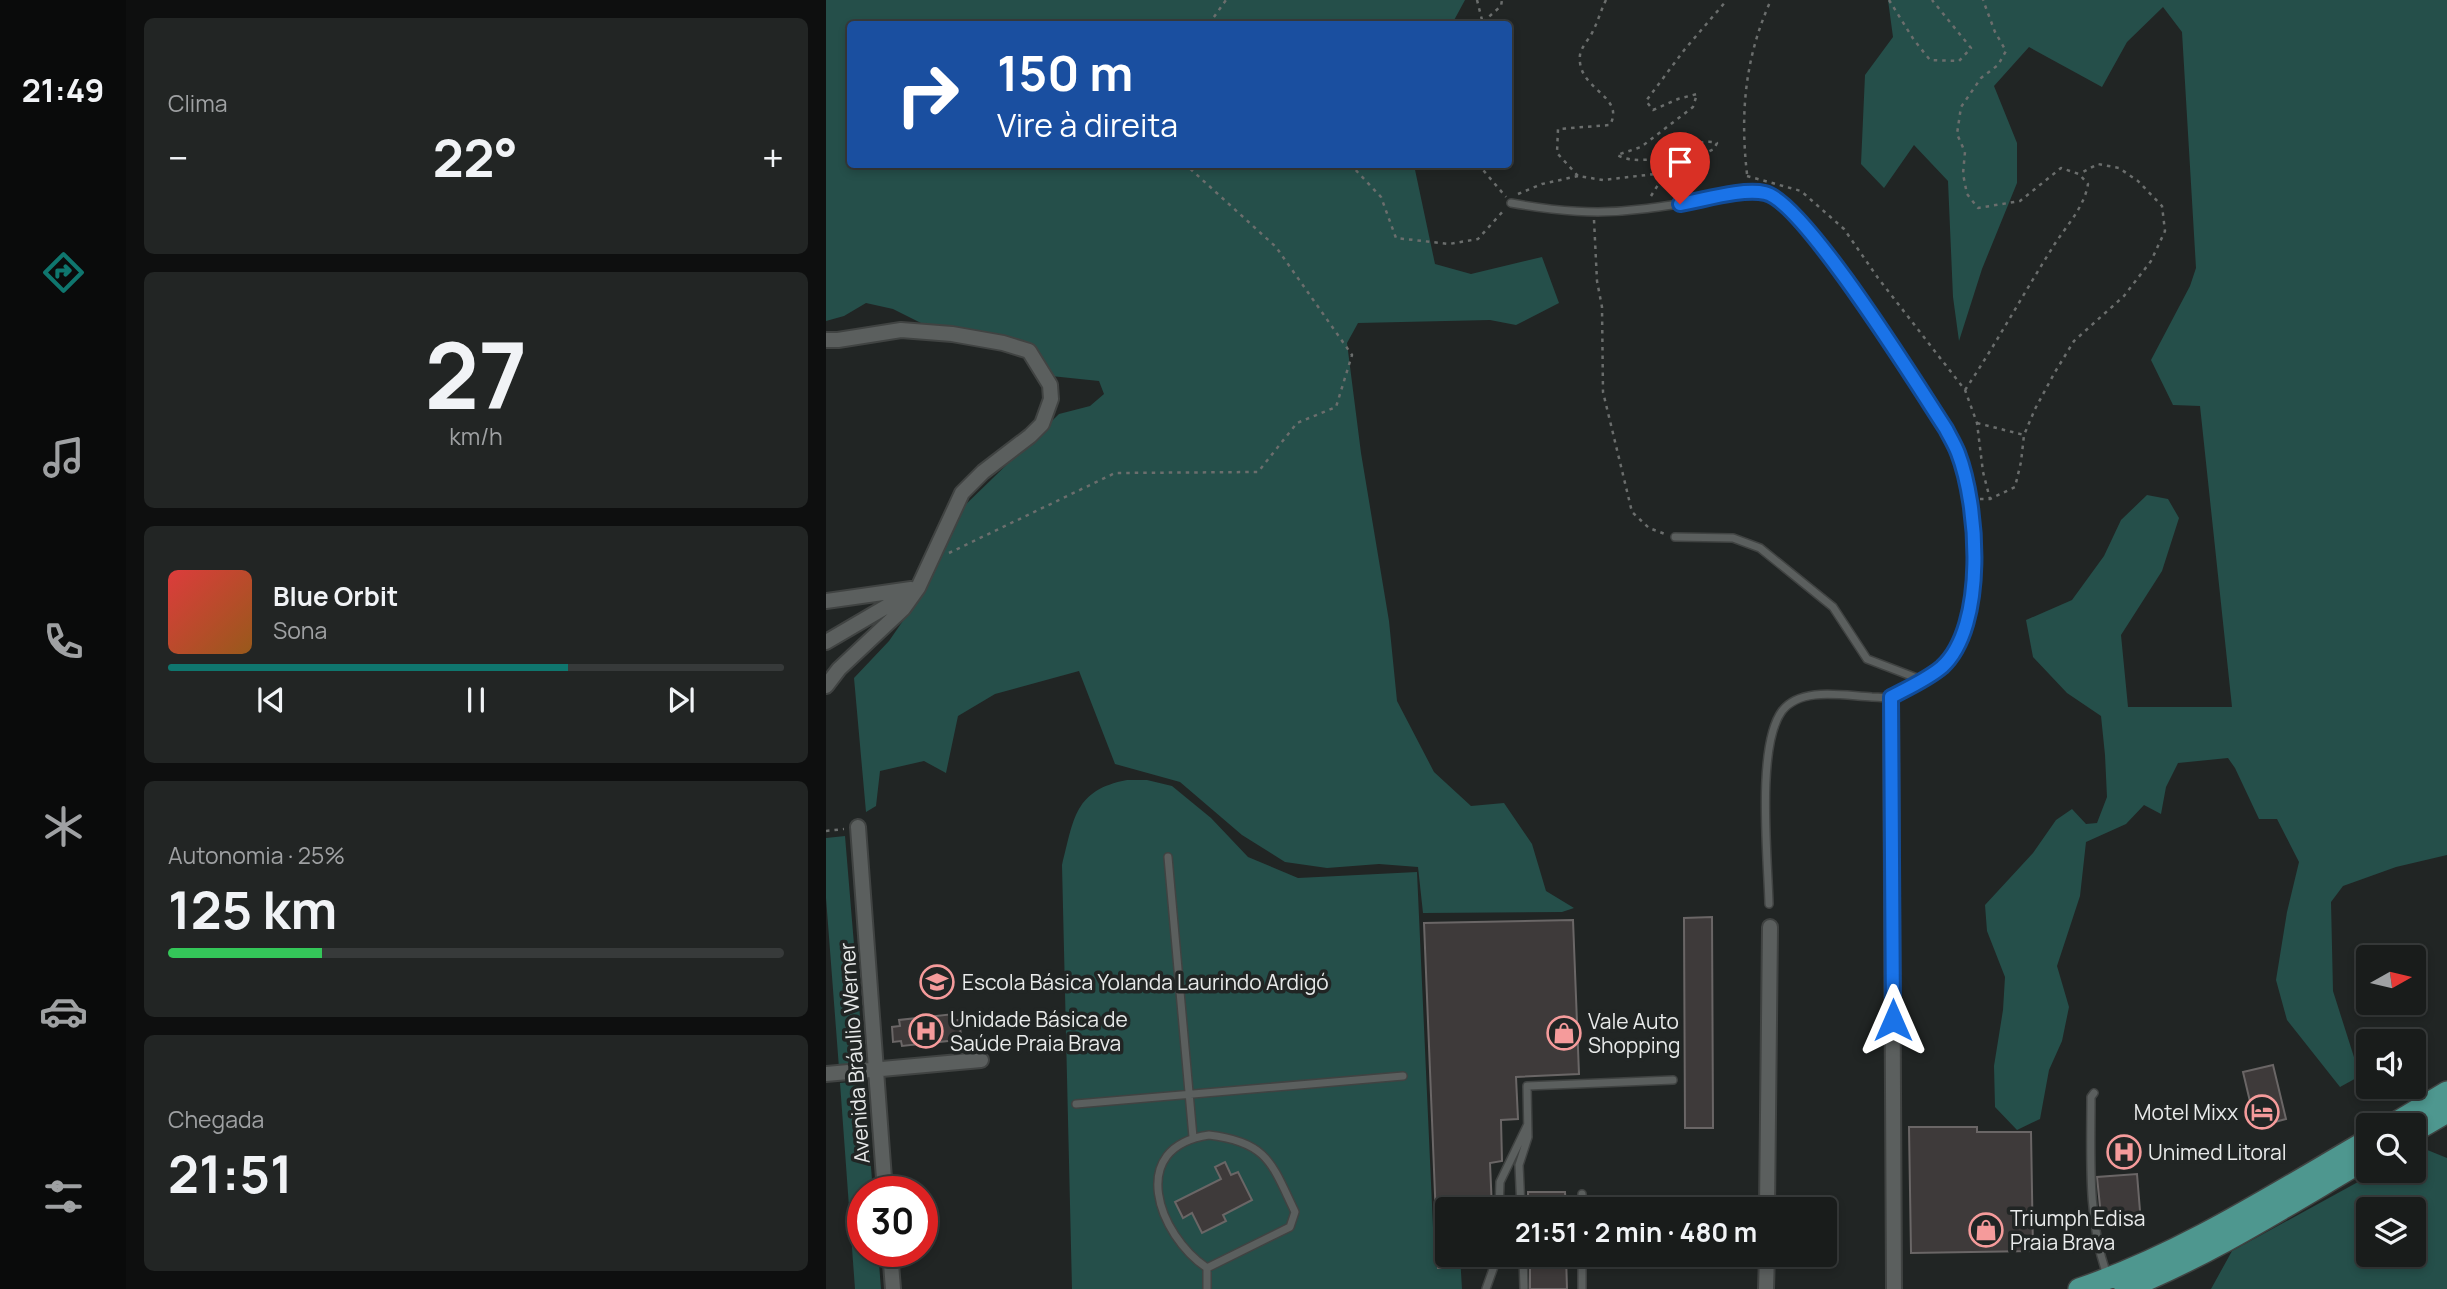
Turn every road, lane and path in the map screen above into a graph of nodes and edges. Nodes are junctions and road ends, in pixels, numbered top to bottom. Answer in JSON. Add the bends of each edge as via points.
{"nodes":[{"id":1,"x":1226,"y":0,"type":"edge"},
{"id":2,"x":1477,"y":0,"type":"edge"},
{"id":3,"x":1502,"y":0,"type":"edge"},
{"id":4,"x":1606,"y":0,"type":"edge"},
{"id":5,"x":1727,"y":0,"type":"edge"},
{"id":6,"x":1771,"y":0,"type":"edge"},
{"id":7,"x":1889,"y":0,"type":"edge"},
{"id":8,"x":1932,"y":0,"type":"edge"},
{"id":9,"x":1983,"y":0,"type":"edge"},
{"id":10,"x":1211,"y":21,"type":"edge"},
{"id":11,"x":1482,"y":21,"type":"edge"},
{"id":12,"x":1485,"y":21,"type":"edge"},
{"id":13,"x":1189,"y":168,"type":"edge"},
{"id":14,"x":1354,"y":168,"type":"edge"},
{"id":15,"x":1481,"y":168,"type":"edge"},
{"id":16,"x":1666,"y":173,"type":"junction"},
{"id":17,"x":2079,"y":174,"type":"junction"},
{"id":18,"x":1578,"y":176,"type":"junction"},
{"id":19,"x":1747,"y":176,"type":"junction"},
{"id":20,"x":1749,"y":192,"type":"junction"},
{"id":21,"x":1511,"y":203,"type":"junction"},
{"id":22,"x":1642,"y":209,"type":"junction"},
{"id":23,"x":1594,"y":214,"type":"junction"},
{"id":24,"x":826,"y":340,"type":"edge"},
{"id":25,"x":1965,"y":390,"type":"junction"},
{"id":26,"x":1976,"y":423,"type":"junction"},
{"id":27,"x":2024,"y":435,"type":"junction"},
{"id":28,"x":1970,"y":499,"type":"junction"},
{"id":29,"x":1990,"y":499,"type":"junction"},
{"id":30,"x":1675,"y":537,"type":"joint"},
{"id":31,"x":930,"y":562,"type":"junction"},
{"id":32,"x":918,"y":588,"type":"junction"},
{"id":33,"x":826,"y":601,"type":"edge"},
{"id":34,"x":826,"y":642,"type":"edge"},
{"id":35,"x":1922,"y":680,"type":"junction"},
{"id":36,"x":826,"y":686,"type":"edge"},
{"id":37,"x":1891,"y":697,"type":"junction"},
{"id":38,"x":858,"y":827,"type":"joint"},
{"id":39,"x":826,"y":831,"type":"edge"},
{"id":40,"x":1168,"y":857,"type":"dead end"},
{"id":41,"x":1769,"y":904,"type":"dead end"},
{"id":42,"x":1769,"y":927,"type":"dead end"},
{"id":43,"x":981,"y":1060,"type":"dead end"},
{"id":44,"x":876,"y":1070,"type":"junction"},
{"id":45,"x":826,"y":1074,"type":"edge"},
{"id":46,"x":1403,"y":1076,"type":"dead end"},
{"id":47,"x":1673,"y":1080,"type":"dead end"},
{"id":48,"x":2447,"y":1092,"type":"edge"},
{"id":49,"x":2094,"y":1093,"type":"dead end"},
{"id":50,"x":1189,"y":1094,"type":"junction"},
{"id":51,"x":1076,"y":1104,"type":"dead end"},
{"id":52,"x":2447,"y":1112,"type":"edge"},
{"id":53,"x":2412,"y":1113,"type":"edge"},
{"id":54,"x":1528,"y":1122,"type":"junction"},
{"id":55,"x":2426,"y":1124,"type":"edge"},
{"id":56,"x":1193,"y":1137,"type":"junction"},
{"id":57,"x":2356,"y":1147,"type":"edge"},
{"id":58,"x":1512,"y":1156,"type":"junction"},
{"id":59,"x":1522,"y":1157,"type":"junction"},
{"id":60,"x":2356,"y":1165,"type":"edge"},
{"id":61,"x":885,"y":1176,"type":"edge"},
{"id":62,"x":1499,"y":1197,"type":"edge"},
{"id":63,"x":1520,"y":1197,"type":"edge"},
{"id":64,"x":1767,"y":1197,"type":"edge"},
{"id":65,"x":891,"y":1267,"type":"edge"},
{"id":66,"x":1494,"y":1267,"type":"edge"},
{"id":67,"x":1523,"y":1267,"type":"edge"},
{"id":68,"x":1582,"y":1267,"type":"edge"},
{"id":69,"x":1767,"y":1267,"type":"edge"},
{"id":70,"x":1207,"y":1268,"type":"junction"},
{"id":71,"x":2117,"y":1284,"type":"edge"},
{"id":72,"x":893,"y":1289,"type":"edge"},
{"id":73,"x":1207,"y":1289,"type":"edge"},
{"id":74,"x":1486,"y":1289,"type":"edge"},
{"id":75,"x":1524,"y":1289,"type":"edge"},
{"id":76,"x":1582,"y":1289,"type":"edge"},
{"id":77,"x":1766,"y":1289,"type":"edge"},
{"id":78,"x":1895,"y":1289,"type":"edge"},
{"id":79,"x":2079,"y":1289,"type":"edge"}],
"edges":[{"from":1,"to":10,"type":"path"},
{"from":2,"to":11,"type":"path"},
{"from":3,"to":12,"type":"path"},
{"from":4,"to":18,"type":"path","via":[[1580,54],[1583,74],[1613,104],[1614,117],[1610,125],[1558,129],[1557,153]]},
{"from":5,"to":16,"type":"path","via":[[1646,101],[1653,110],[1697,94],[1693,107],[1641,147],[1617,155],[1628,161],[1670,155],[1707,140],[1717,143],[1714,149]]},
{"from":6,"to":19,"type":"path","via":[[1745,86]]},
{"from":7,"to":8,"type":"path","via":[[1930,60],[1959,61],[1971,48]]},
{"from":9,"to":17,"type":"path","via":[[2006,51],[1961,107],[1957,134],[1965,152],[1963,174],[1968,194],[1979,208],[2020,201],[2061,169]]},
{"from":13,"to":31,"type":"path","via":[[1276,247],[1352,355],[1336,407],[1297,424],[1258,472],[1115,473]]},
{"from":14,"to":21,"type":"path","via":[[1381,197],[1396,238],[1449,244],[1478,239]]},
{"from":15,"to":21,"type":"path"},
{"from":16,"to":18,"type":"path","via":[[1603,180]]},
{"from":16,"to":22,"type":"path"},
{"from":17,"to":25,"type":"path","via":[[2088,184],[2086,199]]},
{"from":17,"to":27,"type":"path","via":[[2098,163],[2119,168],[2162,206],[2165,231],[2151,261],[2124,296],[2074,341]]},
{"from":18,"to":21,"type":"path","via":[[1519,192]]},
{"from":19,"to":20,"type":"path"},
{"from":19,"to":25,"type":"path","via":[[1801,191],[1844,229]]},
{"from":20,"to":22,"type":"lane"},
{"from":20,"to":28,"type":"lane","via":[[1773,195],[1813,234],[1841,272],[1946,429],[1958,452]]},
{"from":21,"to":23,"type":"lane"},
{"from":22,"to":23,"type":"lane"},
{"from":23,"to":30,"type":"path","via":[[1603,392],[1632,512],[1649,528]]},
{"from":24,"to":31,"type":"street","via":[[901,330],[980,338],[1029,351],[1050,385],[1051,399],[1042,424],[962,493]]},
{"from":25,"to":26,"type":"path"},
{"from":26,"to":27,"type":"path"},
{"from":26,"to":29,"type":"path"},
{"from":27,"to":29,"type":"path","via":[[2015,487]]},
{"from":28,"to":29,"type":"path"},
{"from":28,"to":35,"type":"lane","via":[[1975,561],[1967,622],[1943,666]]},
{"from":30,"to":35,"type":"lane","via":[[1734,537],[1760,548],[1833,607],[1867,659]]},
{"from":31,"to":32,"type":"street"},
{"from":32,"to":33,"type":"street"},
{"from":32,"to":34,"type":"street"},
{"from":32,"to":36,"type":"street"},
{"from":35,"to":37,"type":"lane"},
{"from":37,"to":41,"type":"lane","via":[[1810,695],[1793,701],[1774,725],[1768,745],[1766,799]]},
{"from":37,"to":78,"type":"street"},
{"from":38,"to":39,"type":"path"},
{"from":38,"to":44,"type":"street","name":"Avenida Bráulio Werner"},
{"from":40,"to":50,"type":"lane"},
{"from":42,"to":64,"type":"street"},
{"from":43,"to":44,"type":"street"},
{"from":44,"to":45,"type":"street"},
{"from":44,"to":61,"type":"street","name":"Avenida Bráulio Werner"},
{"from":46,"to":50,"type":"lane"},
{"from":47,"to":54,"type":"lane","via":[[1527,1086]]},
{"from":48,"to":53,"type":"main road"},
{"from":49,"to":71,"type":"lane","via":[[2091,1173],[2098,1240]]},
{"from":50,"to":51,"type":"lane"},
{"from":50,"to":56,"type":"lane"},
{"from":52,"to":55,"type":"main road"},
{"from":54,"to":58,"type":"lane"},
{"from":54,"to":59,"type":"lane"},
{"from":56,"to":70,"type":"lane","via":[[1164,1157],[1158,1196],[1177,1241]]},
{"from":56,"to":70,"type":"lane","via":[[1228,1138],[1262,1153],[1295,1212],[1290,1227]]},
{"from":57,"to":71,"type":"main road"},
{"from":58,"to":59,"type":"lane"},
{"from":58,"to":62,"type":"lane","via":[[1500,1182]]},
{"from":59,"to":63,"type":"lane"},
{"from":60,"to":71,"type":"main road","via":[[2170,1269]]},
{"from":65,"to":72,"type":"street"},
{"from":66,"to":74,"type":"lane"},
{"from":67,"to":75,"type":"lane"},
{"from":68,"to":76,"type":"lane"},
{"from":69,"to":77,"type":"street"},
{"from":70,"to":73,"type":"lane"},
{"from":71,"to":79,"type":"main road"}]}
